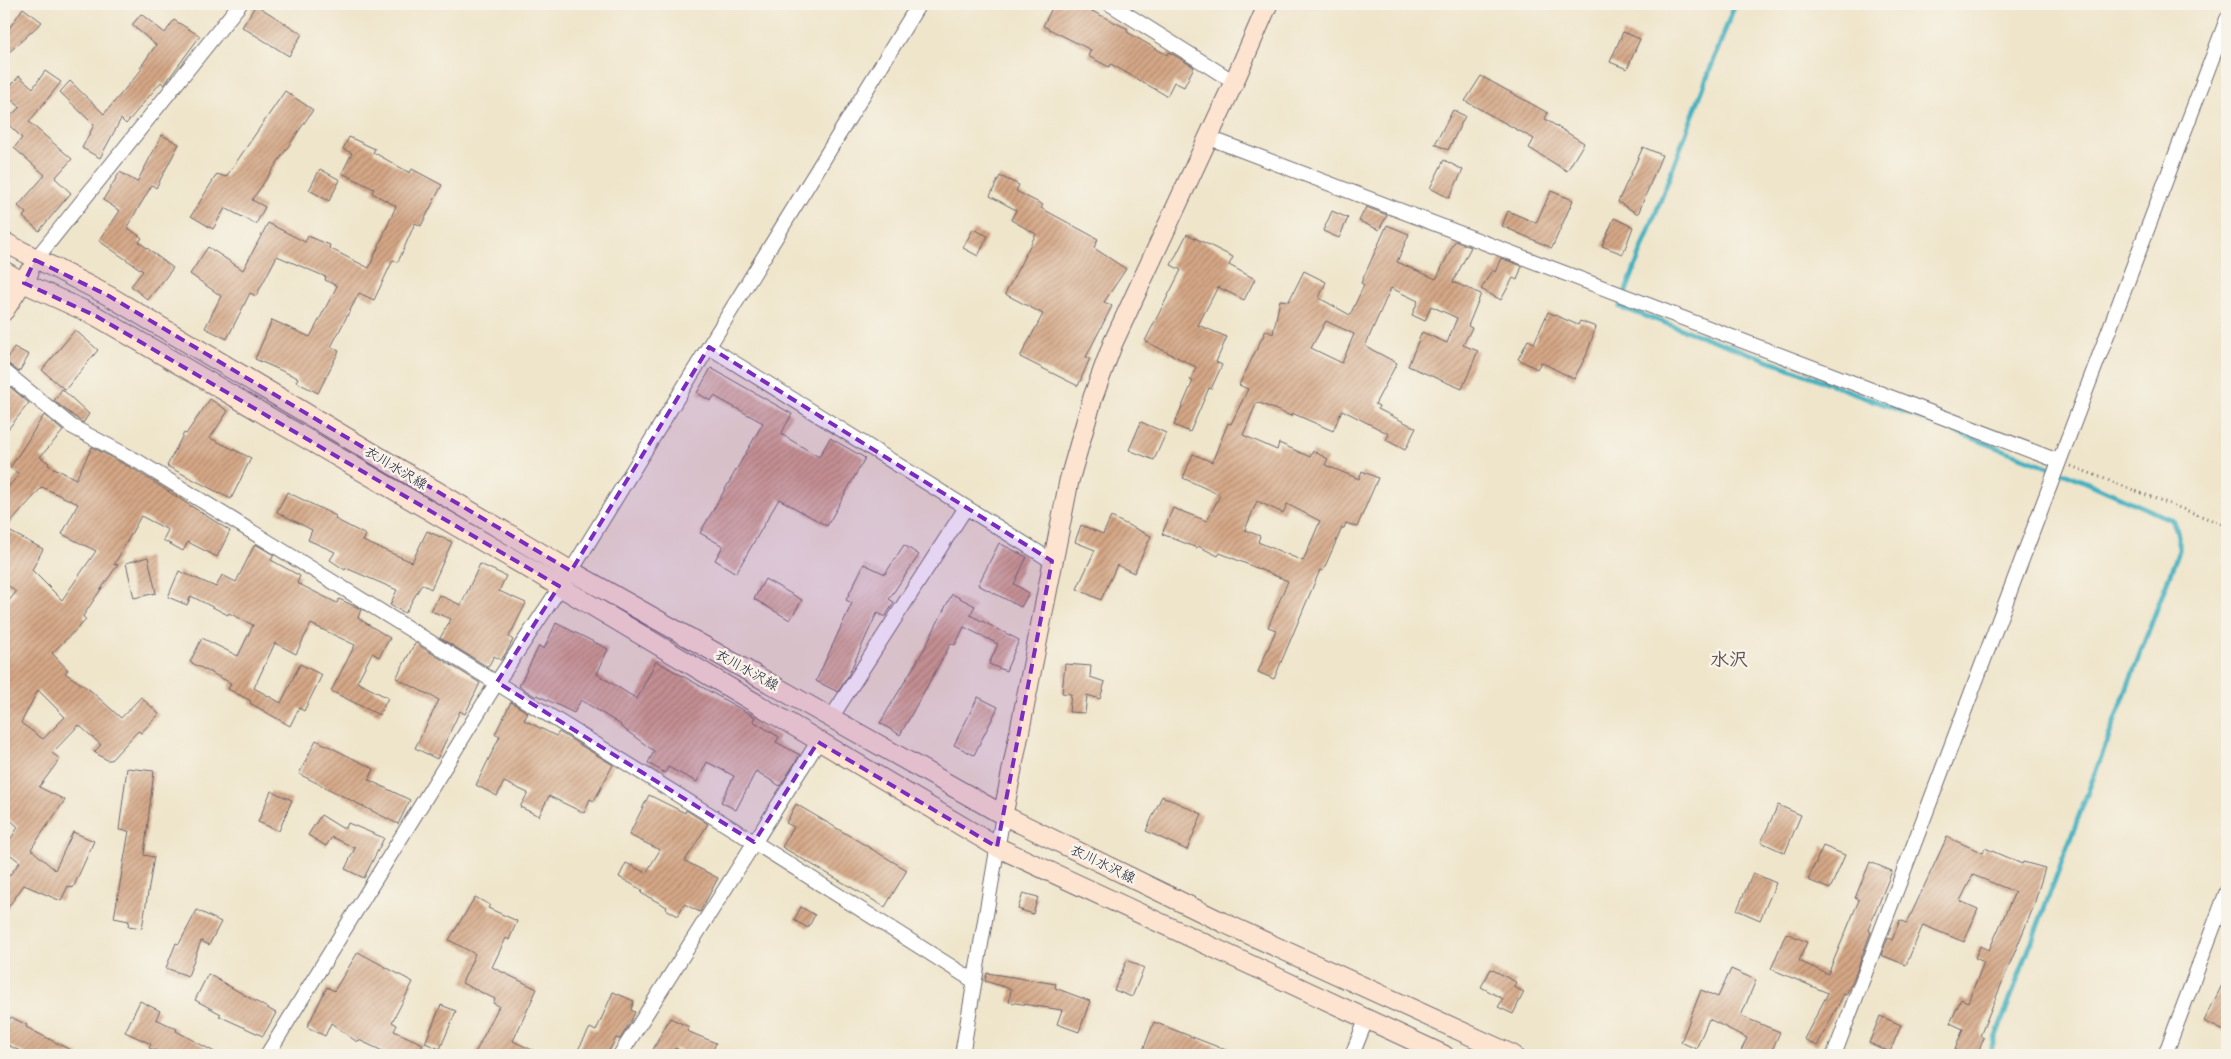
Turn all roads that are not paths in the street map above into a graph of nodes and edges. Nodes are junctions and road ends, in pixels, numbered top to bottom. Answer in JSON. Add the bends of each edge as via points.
{"nodes":[{"id":1,"x":240,"y":4,"type":"edge"},
{"id":2,"x":919,"y":4,"type":"edge"},
{"id":3,"x":1110,"y":4,"type":"edge"},
{"id":4,"x":1268,"y":4,"type":"edge"},
{"id":5,"x":2227,"y":19,"type":"edge"},
{"id":6,"x":1234,"y":82,"type":"junction"},
{"id":7,"x":1207,"y":137,"type":"junction"},
{"id":8,"x":4,"y":242,"type":"edge"},
{"id":9,"x":35,"y":260,"type":"junction"},
{"id":10,"x":4,"y":271,"type":"edge"},
{"id":11,"x":24,"y":283,"type":"junction"},
{"id":12,"x":4,"y":311,"type":"edge"},
{"id":13,"x":708,"y":347,"type":"junction"},
{"id":14,"x":4,"y":371,"type":"edge"},
{"id":15,"x":2058,"y":461,"type":"junction"},
{"id":16,"x":965,"y":509,"type":"junction"},
{"id":17,"x":1052,"y":561,"type":"junction"},
{"id":18,"x":565,"y":579,"type":"junction"},
{"id":19,"x":497,"y":682,"type":"junction"},
{"id":20,"x":831,"y":718,"type":"junction"},
{"id":21,"x":818,"y":742,"type":"junction"},
{"id":22,"x":1003,"y":815,"type":"junction"},
{"id":23,"x":754,"y":842,"type":"junction"},
{"id":24,"x":997,"y":847,"type":"junction"},
{"id":25,"x":2227,"y":891,"type":"edge"},
{"id":26,"x":974,"y":981,"type":"junction"},
{"id":27,"x":1366,"y":1020,"type":"junction"},
{"id":28,"x":268,"y":1055,"type":"edge"},
{"id":29,"x":620,"y":1055,"type":"edge"},
{"id":30,"x":962,"y":1055,"type":"edge"},
{"id":31,"x":1352,"y":1055,"type":"edge"},
{"id":32,"x":1444,"y":1055,"type":"edge"},
{"id":33,"x":1513,"y":1055,"type":"edge"},
{"id":34,"x":1834,"y":1055,"type":"edge"},
{"id":35,"x":2165,"y":1055,"type":"edge"}],
"edges":[{"from":1,"to":9,"type":"street"},
{"from":2,"to":13,"type":"street"},
{"from":3,"to":6,"type":"street"},
{"from":4,"to":6,"type":"main road"},
{"from":5,"to":15,"type":"street"},
{"from":6,"to":7,"type":"main road"},
{"from":7,"to":15,"type":"street"},
{"from":7,"to":17,"type":"main road","via":[[1113,343],[1093,397],[1069,481]]},
{"from":8,"to":9,"type":"main road","name":"衣川水沢線"},
{"from":9,"to":11,"type":"main road"},
{"from":9,"to":18,"type":"main road","name":"衣川水沢線","via":[[108,296]]},
{"from":10,"to":11,"type":"main road","name":"衣川水沢線"},
{"from":11,"to":12,"type":"main road"},
{"from":11,"to":18,"type":"main road","name":"衣川水沢線","via":[[96,316]]},
{"from":13,"to":16,"type":"street"},
{"from":13,"to":18,"type":"street"},
{"from":14,"to":19,"type":"street","via":[[71,426],[139,462]]},
{"from":15,"to":34,"type":"street"},
{"from":16,"to":17,"type":"street"},
{"from":16,"to":20,"type":"street"},
{"from":17,"to":22,"type":"main road"},
{"from":18,"to":19,"type":"street"},
{"from":18,"to":20,"type":"main road","name":"衣川水沢線"},
{"from":18,"to":21,"type":"main road","name":"衣川水沢線"},
{"from":19,"to":23,"type":"street"},
{"from":19,"to":28,"type":"street"},
{"from":20,"to":22,"type":"main road","name":"衣川水沢線"},
{"from":21,"to":23,"type":"street"},
{"from":21,"to":24,"type":"main road","name":"衣川水沢線"},
{"from":22,"to":24,"type":"street"},
{"from":22,"to":33,"type":"main road","name":"衣川水沢線","via":[[1222,922]]},
{"from":23,"to":26,"type":"street"},
{"from":23,"to":29,"type":"street"},
{"from":24,"to":26,"type":"street"},
{"from":24,"to":27,"type":"main road","name":"衣川水沢線"},
{"from":25,"to":35,"type":"street"},
{"from":26,"to":30,"type":"street"},
{"from":27,"to":31,"type":"street"},
{"from":27,"to":32,"type":"main road","name":"衣川水沢線"}]}
